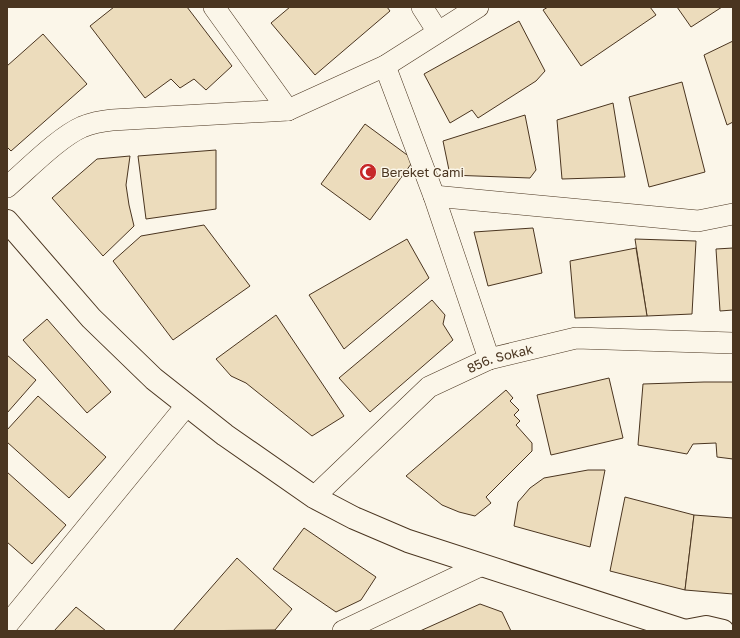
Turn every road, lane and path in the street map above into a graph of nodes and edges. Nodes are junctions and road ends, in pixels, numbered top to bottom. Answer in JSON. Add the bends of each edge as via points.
{"nodes":[{"id":1,"x":214,"y":7,"type":"edge"},
{"id":2,"x":422,"y":7,"type":"edge"},
{"id":3,"x":478,"y":7,"type":"edge"},
{"id":4,"x":438,"y":32,"type":"junction"},
{"id":5,"x":385,"y":66,"type":"junction"},
{"id":6,"x":288,"y":110,"type":"junction"},
{"id":7,"x":7,"y":187,"type":"edge"},
{"id":8,"x":434,"y":196,"type":"junction"},
{"id":9,"x":733,"y":214,"type":"edge"},
{"id":10,"x":8,"y":223,"type":"edge"},
{"id":11,"x":733,"y":344,"type":"edge"},
{"id":12,"x":489,"y":359,"type":"junction"},
{"id":13,"x":186,"y":406,"type":"junction"},
{"id":14,"x":314,"y":497,"type":"junction"},
{"id":15,"x":482,"y":565,"type":"junction"},
{"id":16,"x":7,"y":624,"type":"edge"},
{"id":17,"x":343,"y":631,"type":"edge"},
{"id":18,"x":685,"y":631,"type":"edge"},
{"id":19,"x":723,"y":631,"type":"edge"}],
"edges":[{"from":1,"to":6,"type":"street"},
{"from":2,"to":4,"type":"street"},
{"from":3,"to":4,"type":"street"},
{"from":4,"to":5,"type":"street"},
{"from":5,"to":6,"type":"street"},
{"from":5,"to":8,"type":"street"},
{"from":6,"to":7,"type":"street","via":[[96,122],[69,135]]},
{"from":8,"to":9,"type":"street","via":[[698,221]]},
{"from":8,"to":12,"type":"street"},
{"from":10,"to":13,"type":"street","via":[[96,324]]},
{"from":11,"to":12,"type":"street","name":"856. Sokak","via":[[576,338]]},
{"from":12,"to":14,"type":"street","name":"856. Sokak","via":[[429,387]]},
{"from":13,"to":14,"type":"street"},
{"from":13,"to":16,"type":"street"},
{"from":14,"to":15,"type":"street","via":[[354,518],[408,541]]},
{"from":15,"to":17,"type":"street"},
{"from":15,"to":18,"type":"street"},
{"from":18,"to":19,"type":"street","via":[[706,627]]}]}
